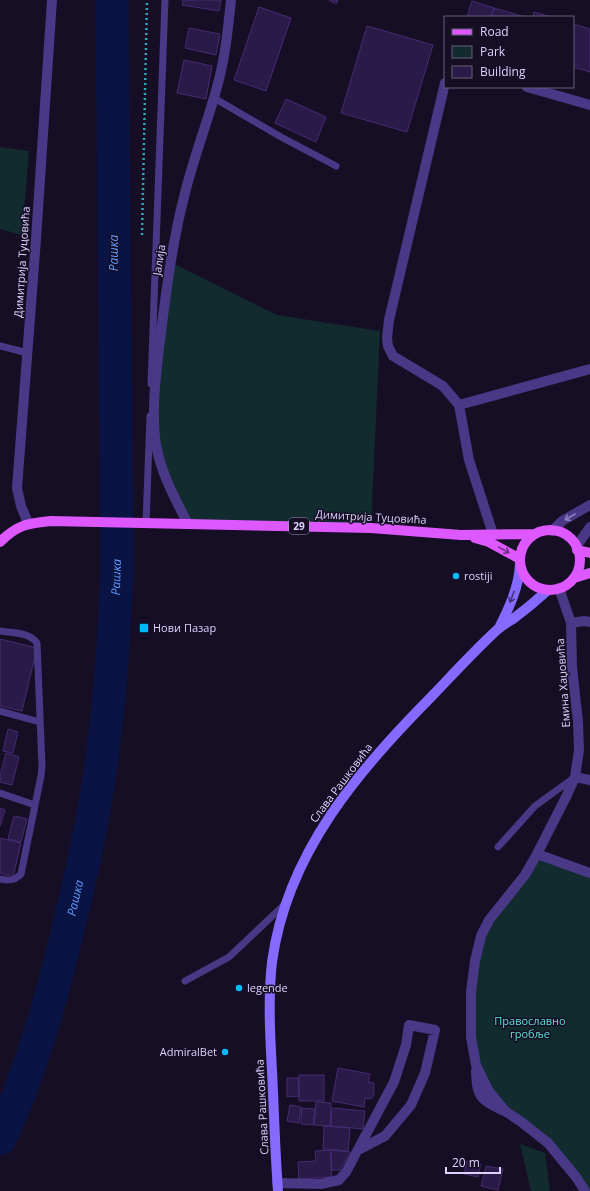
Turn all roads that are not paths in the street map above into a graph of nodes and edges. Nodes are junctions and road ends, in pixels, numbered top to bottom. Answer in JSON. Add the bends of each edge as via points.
{"nodes":[{"id":1,"x":52,"y":0,"type":"edge"},
{"id":2,"x":165,"y":0,"type":"edge"},
{"id":3,"x":231,"y":0,"type":"edge"},
{"id":4,"x":444,"y":87,"type":"edge"},
{"id":5,"x":530,"y":88,"type":"edge"},
{"id":6,"x":214,"y":98,"type":"junction"},
{"id":7,"x":590,"y":105,"type":"edge"},
{"id":8,"x":336,"y":166,"type":"dead end"},
{"id":9,"x":0,"y":346,"type":"edge"},
{"id":10,"x":28,"y":352,"type":"junction"},
{"id":11,"x":590,"y":369,"type":"edge"},
{"id":12,"x":459,"y":405,"type":"junction"},
{"id":13,"x":590,"y":506,"type":"edge"},
{"id":14,"x":28,"y":523,"type":"junction"},
{"id":15,"x":141,"y":523,"type":"junction"},
{"id":16,"x":188,"y":524,"type":"junction"},
{"id":17,"x":590,"y":527,"type":"edge"},
{"id":18,"x":552,"y":531,"type":"junction"},
{"id":19,"x":493,"y":534,"type":"junction"},
{"id":20,"x":535,"y":534,"type":"junction"},
{"id":21,"x":461,"y":535,"type":"junction"},
{"id":22,"x":0,"y":542,"type":"edge"},
{"id":23,"x":577,"y":549,"type":"junction"},
{"id":24,"x":590,"y":553,"type":"edge"},
{"id":25,"x":520,"y":562,"type":"junction"},
{"id":26,"x":590,"y":574,"type":"edge"},
{"id":27,"x":574,"y":578,"type":"junction"},
{"id":28,"x":559,"y":588,"type":"junction"},
{"id":29,"x":548,"y":590,"type":"junction"},
{"id":30,"x":590,"y":622,"type":"edge"},
{"id":31,"x":571,"y":623,"type":"junction"},
{"id":32,"x":499,"y":628,"type":"junction"},
{"id":33,"x":0,"y":631,"type":"edge"},
{"id":34,"x":0,"y":711,"type":"edge"},
{"id":35,"x":40,"y":722,"type":"junction"},
{"id":36,"x":575,"y":777,"type":"junction"},
{"id":37,"x":590,"y":780,"type":"edge"},
{"id":38,"x":0,"y":793,"type":"edge"},
{"id":39,"x":35,"y":805,"type":"junction"},
{"id":40,"x":498,"y":847,"type":"dead end"},
{"id":41,"x":537,"y":854,"type":"junction"},
{"id":42,"x":590,"y":873,"type":"edge"},
{"id":43,"x":0,"y":879,"type":"edge"},
{"id":44,"x":286,"y":904,"type":"junction"},
{"id":45,"x":185,"y":981,"type":"dead end"},
{"id":46,"x":358,"y":1150,"type":"junction"},
{"id":47,"x":278,"y":1187,"type":"edge"},
{"id":48,"x":585,"y":1191,"type":"edge"}],
"edges":[{"from":1,"to":10,"type":"street","name":"Димитрија Туцовића"},
{"from":2,"to":15,"type":"lane"},
{"from":3,"to":6,"type":"street","name":"Јалија","via":[[222,67]]},
{"from":4,"to":12,"type":"street","via":[[389,320],[387,338],[393,356],[443,386]]},
{"from":5,"to":7,"type":"street"},
{"from":6,"to":8,"type":"lane"},
{"from":6,"to":16,"type":"street","name":"Јалија","via":[[176,229],[155,394],[154,427],[161,464]]},
{"from":9,"to":10,"type":"lane"},
{"from":10,"to":14,"type":"street","name":"Димитрија Туцовића","via":[[17,488]]},
{"from":11,"to":12,"type":"street"},
{"from":12,"to":19,"type":"street","via":[[469,460]]},
{"from":13,"to":18,"type":"street","one_way":true,"via":[[562,521]]},
{"from":14,"to":15,"type":"main road","number":"29"},
{"from":14,"to":22,"type":"main road","number":"29"},
{"from":15,"to":16,"type":"main road","name":"Димитрија Туцовића","number":"29"},
{"from":16,"to":21,"type":"main road","name":"Димитрија Туцовића","number":"29","via":[[371,528]]},
{"from":17,"to":23,"type":"street"},
{"from":18,"to":20,"type":"main road","number":"29"},
{"from":18,"to":23,"type":"main road","via":[[566,536]]},
{"from":19,"to":20,"type":"main road","number":"29"},
{"from":19,"to":21,"type":"main road","number":"29"},
{"from":20,"to":25,"type":"main road","via":[[524,545]]},
{"from":21,"to":25,"type":"main road","one_way":true,"via":[[489,542]]},
{"from":23,"to":24,"type":"main road"},
{"from":23,"to":27,"type":"main road","via":[[579,563]]},
{"from":25,"to":29,"type":"main road","via":[[522,572],[529,581]]},
{"from":25,"to":32,"type":"main road","one_way":true,"via":[[514,593]]},
{"from":26,"to":27,"type":"main road"},
{"from":27,"to":28,"type":"main road"},
{"from":28,"to":29,"type":"main road"},
{"from":28,"to":31,"type":"street","name":"Емина Хаџовића"},
{"from":29,"to":32,"type":"main road"},
{"from":30,"to":31,"type":"street","via":[[584,620]]},
{"from":31,"to":36,"type":"street","name":"Емина Хаџовића","via":[[579,750]]},
{"from":32,"to":44,"type":"main road","name":"Слава Рашковића","via":[[411,718],[333,810],[318,833]]},
{"from":33,"to":35,"type":"lane","via":[[32,636],[37,643]]},
{"from":34,"to":35,"type":"lane"},
{"from":35,"to":39,"type":"lane","via":[[42,766]]},
{"from":36,"to":37,"type":"street"},
{"from":36,"to":40,"type":"lane","via":[[535,806]]},
{"from":36,"to":41,"type":"street","name":"Емина Хаџовића"},
{"from":38,"to":39,"type":"lane"},
{"from":39,"to":43,"type":"lane","via":[[21,874],[14,880]]},
{"from":41,"to":42,"type":"street"},
{"from":41,"to":48,"type":"street","name":"Емина Хаџовића","via":[[489,920],[481,936],[471,992],[471,1037],[476,1065],[488,1090],[505,1111],[548,1143]]},
{"from":44,"to":45,"type":"lane","via":[[229,957]]},
{"from":44,"to":47,"type":"main road","name":"Слава Рашковића","via":[[276,943],[270,983]]},
{"from":46,"to":46,"type":"street","via":[[385,1136],[411,1105],[425,1073],[435,1030],[409,1025],[406,1045],[394,1082]]},
{"from":46,"to":47,"type":"street","name":"Слава Рашковића","via":[[346,1172],[338,1180],[321,1184]]}]}
